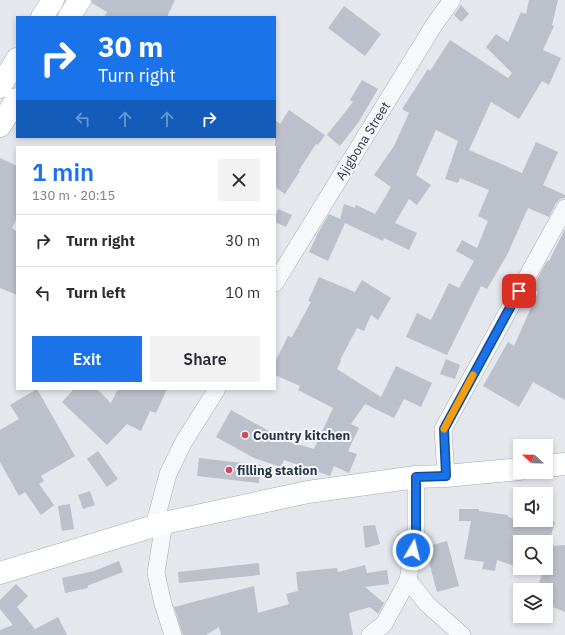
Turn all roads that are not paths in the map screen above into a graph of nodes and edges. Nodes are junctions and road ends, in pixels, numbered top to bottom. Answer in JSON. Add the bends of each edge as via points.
{"nodes":[{"id":1,"x":53,"y":0,"type":"edge"},
{"id":2,"x":80,"y":0,"type":"edge"},
{"id":3,"x":452,"y":0,"type":"edge"},
{"id":4,"x":43,"y":16,"type":"edge"},
{"id":5,"x":70,"y":16,"type":"edge"},
{"id":6,"x":16,"y":60,"type":"edge"},
{"id":7,"x":0,"y":87,"type":"edge"},
{"id":8,"x":16,"y":101,"type":"edge"},
{"id":9,"x":0,"y":126,"type":"edge"},
{"id":10,"x":565,"y":208,"type":"edge"},
{"id":11,"x":276,"y":281,"type":"edge"},
{"id":12,"x":216,"y":390,"type":"edge"},
{"id":13,"x":565,"y":464,"type":"edge"},
{"id":14,"x":553,"y":465,"type":"edge"},
{"id":15,"x":513,"y":470,"type":"edge"},
{"id":16,"x":446,"y":476,"type":"junction"},
{"id":17,"x":416,"y":477,"type":"junction"},
{"id":18,"x":164,"y":523,"type":"junction"},
{"id":19,"x":0,"y":573,"type":"edge"},
{"id":20,"x":408,"y":580,"type":"junction"},
{"id":21,"x":173,"y":635,"type":"edge"},
{"id":22,"x":370,"y":635,"type":"edge"},
{"id":23,"x":462,"y":635,"type":"edge"}],
"edges":[{"from":1,"to":4,"type":"main road"},
{"from":2,"to":5,"type":"main road"},
{"from":3,"to":11,"type":"street","name":"Ajigbona Street","via":[[434,25]]},
{"from":6,"to":7,"type":"main road"},
{"from":8,"to":9,"type":"main road"},
{"from":10,"to":16,"type":"street","via":[[444,429]]},
{"from":12,"to":18,"type":"street","via":[[183,443],[168,474],[156,519]]},
{"from":13,"to":14,"type":"main road"},
{"from":15,"to":16,"type":"main road"},
{"from":16,"to":17,"type":"main road"},
{"from":17,"to":18,"type":"main road","via":[[308,492]]},
{"from":17,"to":20,"type":"street","via":[[416,535]]},
{"from":18,"to":19,"type":"main road"},
{"from":18,"to":21,"type":"street","via":[[156,573]]},
{"from":20,"to":22,"type":"street","via":[[384,624]]},
{"from":20,"to":23,"type":"street","via":[[427,604]]}]}
